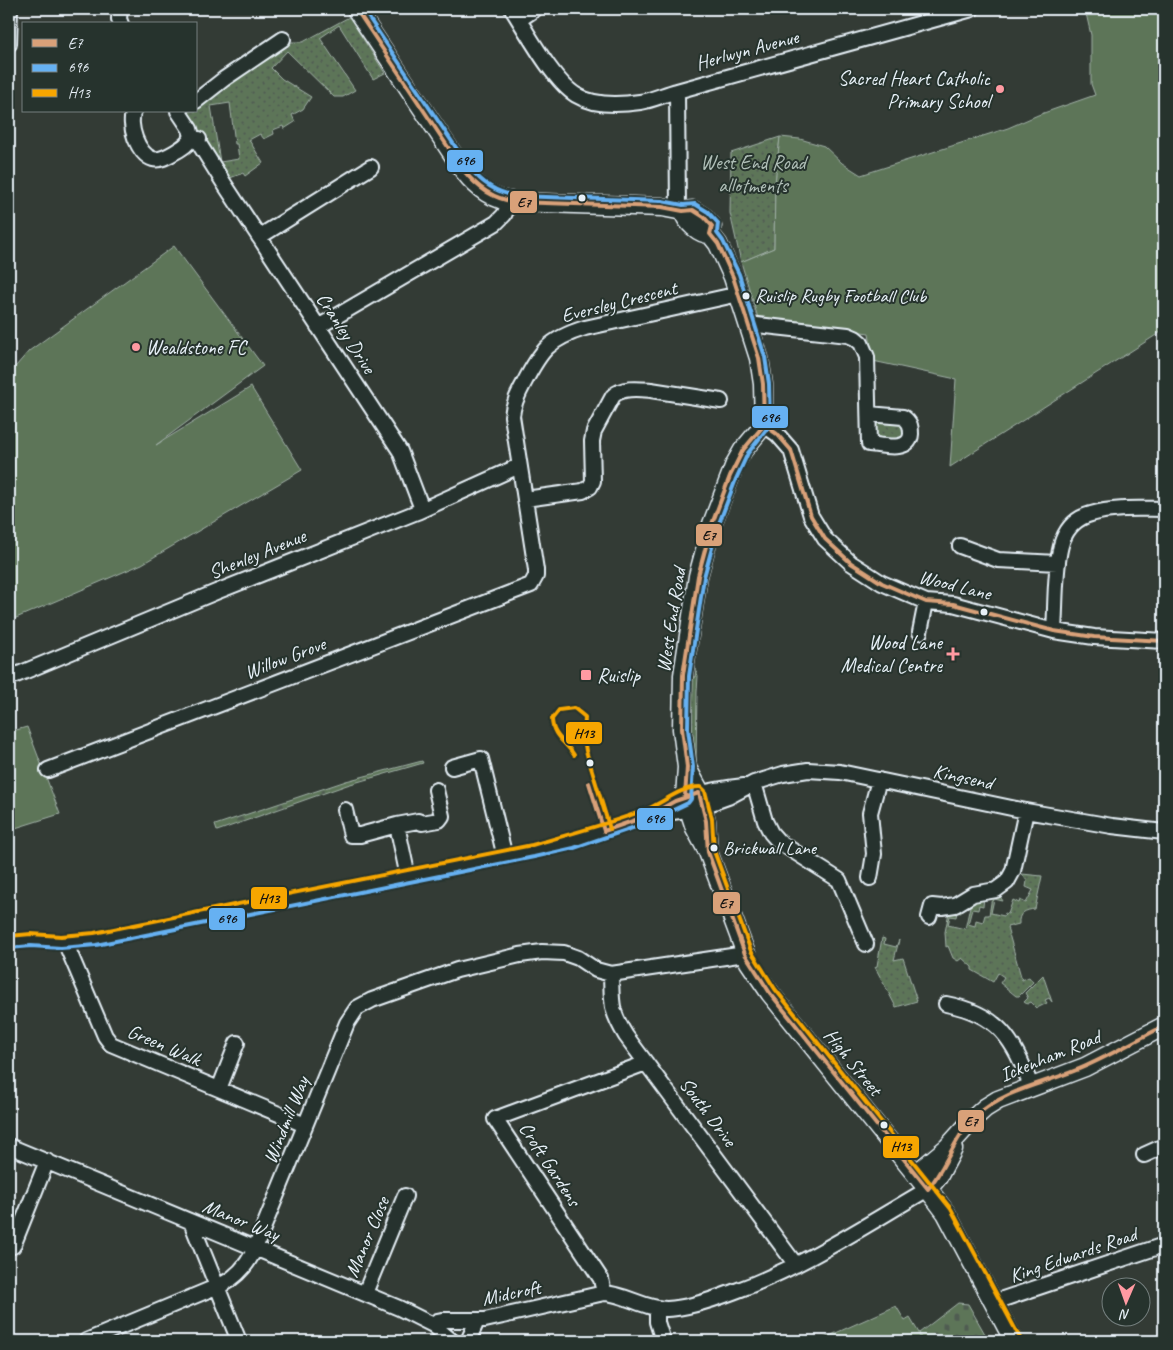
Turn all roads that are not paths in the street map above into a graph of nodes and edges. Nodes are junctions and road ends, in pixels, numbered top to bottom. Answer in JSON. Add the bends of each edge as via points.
{"nodes":[{"id":1,"x":10,"y":9,"type":"edge"},
{"id":2,"x":120,"y":9,"type":"edge"},
{"id":3,"x":356,"y":9,"type":"edge"},
{"id":4,"x":535,"y":9,"type":"edge"},
{"id":5,"x":972,"y":9,"type":"edge"},
{"id":6,"x":516,"y":14,"type":"edge"},
{"id":7,"x":121,"y":22,"type":"edge"},
{"id":8,"x":283,"y":39,"type":"dead end"},
{"id":9,"x":9,"y":44,"type":"edge"},
{"id":10,"x":677,"y":91,"type":"junction"},
{"id":11,"x":198,"y":99,"type":"edge"},
{"id":12,"x":134,"y":112,"type":"edge"},
{"id":13,"x":180,"y":112,"type":"edge"},
{"id":14,"x":194,"y":141,"type":"junction"},
{"id":15,"x":371,"y":167,"type":"dead end"},
{"id":16,"x":510,"y":202,"type":"junction"},
{"id":17,"x":680,"y":210,"type":"junction"},
{"id":18,"x":259,"y":237,"type":"junction"},
{"id":19,"x":739,"y":294,"type":"junction"},
{"id":20,"x":748,"y":324,"type":"junction"},
{"id":21,"x":318,"y":327,"type":"junction"},
{"id":22,"x":721,"y":400,"type":"dead end"},
{"id":23,"x":869,"y":414,"type":"dead end"},
{"id":24,"x":764,"y":425,"type":"junction"},
{"id":25,"x":519,"y":466,"type":"junction"},
{"id":26,"x":525,"y":499,"type":"junction"},
{"id":27,"x":1164,"y":508,"type":"edge"},
{"id":28,"x":422,"y":510,"type":"junction"},
{"id":29,"x":960,"y":546,"type":"dead end"},
{"id":30,"x":1057,"y":563,"type":"junction"},
{"id":31,"x":534,"y":581,"type":"joint"},
{"id":32,"x":926,"y":602,"type":"junction"},
{"id":33,"x":1054,"y":631,"type":"junction"},
{"id":34,"x":920,"y":632,"type":"dead end"},
{"id":35,"x":1164,"y":641,"type":"edge"},
{"id":36,"x":9,"y":678,"type":"edge"},
{"id":37,"x":452,"y":767,"type":"dead end"},
{"id":38,"x":48,"y":770,"type":"dead end"},
{"id":39,"x":879,"y":780,"type":"junction"},
{"id":40,"x":754,"y":783,"type":"junction"},
{"id":41,"x":436,"y":790,"type":"dead end"},
{"id":42,"x":693,"y":803,"type":"junction"},
{"id":43,"x":345,"y":810,"type":"dead end"},
{"id":44,"x":1026,"y":811,"type":"junction"},
{"id":45,"x":397,"y":825,"type":"junction"},
{"id":46,"x":1164,"y":832,"type":"edge"},
{"id":47,"x":505,"y":857,"type":"junction"},
{"id":48,"x":408,"y":877,"type":"junction"},
{"id":49,"x":870,"y":878,"type":"dead end"},
{"id":50,"x":929,"y":917,"type":"dead end"},
{"id":51,"x":9,"y":942,"type":"edge"},
{"id":52,"x":68,"y":942,"type":"junction"},
{"id":53,"x":866,"y":944,"type":"dead end"},
{"id":54,"x":746,"y":954,"type":"junction"},
{"id":55,"x":612,"y":974,"type":"junction"},
{"id":56,"x":946,"y":1004,"type":"dead end"},
{"id":57,"x":1164,"y":1026,"type":"edge"},
{"id":58,"x":237,"y":1044,"type":"dead end"},
{"id":59,"x":646,"y":1063,"type":"junction"},
{"id":60,"x":1031,"y":1086,"type":"junction"},
{"id":61,"x":219,"y":1089,"type":"junction"},
{"id":62,"x":305,"y":1125,"type":"junction"},
{"id":63,"x":959,"y":1135,"type":"junction"},
{"id":64,"x":9,"y":1146,"type":"edge"},
{"id":65,"x":1164,"y":1146,"type":"edge"},
{"id":66,"x":1144,"y":1155,"type":"dead end"},
{"id":67,"x":47,"y":1161,"type":"junction"},
{"id":68,"x":916,"y":1174,"type":"junction"},
{"id":69,"x":928,"y":1189,"type":"junction"},
{"id":70,"x":405,"y":1196,"type":"dead end"},
{"id":71,"x":191,"y":1222,"type":"junction"},
{"id":72,"x":1164,"y":1245,"type":"edge"},
{"id":73,"x":13,"y":1246,"type":"dead end"},
{"id":74,"x":256,"y":1248,"type":"junction"},
{"id":75,"x":796,"y":1265,"type":"junction"},
{"id":76,"x":218,"y":1287,"type":"junction"},
{"id":77,"x":365,"y":1293,"type":"junction"},
{"id":78,"x":604,"y":1293,"type":"junction"},
{"id":79,"x":994,"y":1302,"type":"junction"},
{"id":80,"x":657,"y":1308,"type":"junction"},
{"id":81,"x":477,"y":1321,"type":"junction"},
{"id":82,"x":433,"y":1325,"type":"junction"},
{"id":83,"x":86,"y":1341,"type":"edge"},
{"id":84,"x":239,"y":1341,"type":"edge"},
{"id":85,"x":452,"y":1341,"type":"edge"},
{"id":86,"x":468,"y":1341,"type":"edge"},
{"id":87,"x":663,"y":1341,"type":"edge"},
{"id":88,"x":1014,"y":1341,"type":"edge"}],
"edges":[{"from":1,"to":9,"type":"street"},
{"from":2,"to":7,"type":"street"},
{"from":3,"to":16,"type":"main road","via":[[464,171],[485,192]]},
{"from":4,"to":6,"type":"street"},
{"from":5,"to":10,"type":"street","name":"Herlwyn Avenue"},
{"from":6,"to":10,"type":"street","via":[[560,81],[577,96],[599,104],[626,104]]},
{"from":8,"to":11,"type":"street"},
{"from":10,"to":17,"type":"street","name":"Herlwyn Avenue"},
{"from":12,"to":14,"type":"street","via":[[132,130],[144,154],[151,158],[159,160]]},
{"from":13,"to":14,"type":"street","name":"Cranley Drive"},
{"from":14,"to":18,"type":"street","name":"Cranley Drive","via":[[198,142]]},
{"from":15,"to":18,"type":"street"},
{"from":16,"to":17,"type":"main road"},
{"from":16,"to":21,"type":"street","via":[[496,223]]},
{"from":17,"to":19,"type":"main road","via":[[685,218],[703,234],[710,234],[718,244]]},
{"from":18,"to":21,"type":"street","name":"Cranley Drive"},
{"from":19,"to":20,"type":"main road"},
{"from":19,"to":25,"type":"street","name":"Eversley Crescent","via":[[570,332],[546,348],[537,358],[512,408]]},
{"from":20,"to":23,"type":"street","via":[[855,338],[867,357]]},
{"from":20,"to":24,"type":"main road","via":[[762,372]]},
{"from":21,"to":28,"type":"street","name":"Cranley Drive","via":[[400,451]]},
{"from":22,"to":26,"type":"street","via":[[640,390],[617,392],[594,431],[593,481],[590,487],[583,491]]},
{"from":24,"to":32,"type":"street","name":"Wood Lane","via":[[791,450],[811,516],[825,539],[868,575]]},
{"from":24,"to":42,"type":"main road","name":"West End Road","via":[[744,450],[730,476],[710,532],[695,593],[683,675],[682,729]]},
{"from":25,"to":26,"type":"street","name":"Eversley Crescent"},
{"from":25,"to":28,"type":"street","name":"Shenley Avenue"},
{"from":26,"to":31,"type":"street","name":"Eversley Crescent","via":[[536,570]]},
{"from":27,"to":30,"type":"street","via":[[1101,512],[1081,518],[1062,539]]},
{"from":28,"to":36,"type":"street","name":"Shenley Avenue"},
{"from":29,"to":30,"type":"street","via":[[998,560]]},
{"from":30,"to":33,"type":"street"},
{"from":31,"to":38,"type":"street","name":"Willow Grove","via":[[527,587]]},
{"from":32,"to":33,"type":"street","name":"Wood Lane","via":[[953,604]]},
{"from":32,"to":34,"type":"street"},
{"from":33,"to":35,"type":"street","name":"Wood Lane"},
{"from":37,"to":47,"type":"street","via":[[481,759]]},
{"from":39,"to":40,"type":"street","name":"Kingsend","via":[[808,770]]},
{"from":39,"to":44,"type":"street","name":"Kingsend"},
{"from":39,"to":49,"type":"street","via":[[870,814],[874,854]]},
{"from":40,"to":42,"type":"street","name":"Kingsend","via":[[724,799]]},
{"from":40,"to":53,"type":"street","via":[[771,833],[839,880]]},
{"from":41,"to":45,"type":"street","via":[[442,816],[439,820]]},
{"from":42,"to":47,"type":"street","name":"Kingsend","via":[[670,804],[650,815],[572,842]]},
{"from":42,"to":54,"type":"main road","name":"High Street"},
{"from":43,"to":45,"type":"street","via":[[351,835]]},
{"from":44,"to":46,"type":"street","name":"Kingsend"},
{"from":44,"to":50,"type":"street","via":[[1013,871],[1007,882],[996,890],[973,894],[955,905],[932,906]]},
{"from":45,"to":48,"type":"street"},
{"from":47,"to":48,"type":"street","name":"Kingsend"},
{"from":48,"to":52,"type":"street","name":"Kingsend"},
{"from":51,"to":52,"type":"street","name":"Kingsend"},
{"from":52,"to":61,"type":"street","name":"Green Walk","via":[[68,949],[108,1042]]},
{"from":54,"to":55,"type":"street"},
{"from":54,"to":68,"type":"main road","name":"High Street","via":[[770,993]]},
{"from":55,"to":59,"type":"street","name":"South Drive","via":[[614,1014]]},
{"from":55,"to":62,"type":"street","name":"Windmill Way","via":[[596,970],[564,953],[542,952],[440,976],[372,1000],[356,1008],[347,1023]]},
{"from":56,"to":60,"type":"street","via":[[978,1014],[1000,1030],[1016,1049]]},
{"from":57,"to":60,"type":"main road","name":"Ickenham Road","via":[[1086,1067]]},
{"from":58,"to":61,"type":"street"},
{"from":59,"to":75,"type":"street","name":"South Drive"},
{"from":59,"to":78,"type":"street","name":"Croft Gardens","via":[[495,1119],[601,1279]]},
{"from":60,"to":63,"type":"main road","name":"Ickenham Road","via":[[985,1108]]},
{"from":61,"to":62,"type":"street","name":"Green Walk"},
{"from":62,"to":74,"type":"street","name":"Windmill Way"},
{"from":63,"to":68,"type":"main road","name":"Ickenham Road"},
{"from":63,"to":69,"type":"main road","name":"Ickenham Road","via":[[938,1178]]},
{"from":64,"to":67,"type":"street","name":"Manor Way"},
{"from":65,"to":66,"type":"street"},
{"from":67,"to":71,"type":"street","name":"Manor Way"},
{"from":67,"to":73,"type":"street"},
{"from":68,"to":69,"type":"main road","name":"High Street"},
{"from":69,"to":75,"type":"street","name":"Midcroft"},
{"from":69,"to":79,"type":"main road","name":"High Street","via":[[946,1213]]},
{"from":70,"to":77,"type":"street","name":"Manor Close"},
{"from":71,"to":74,"type":"street","name":"Manor Way"},
{"from":71,"to":76,"type":"street"},
{"from":72,"to":79,"type":"street","name":"King Edwards Road"},
{"from":74,"to":76,"type":"street","name":"Windmill Way","via":[[239,1272]]},
{"from":74,"to":77,"type":"street","name":"Manor Way"},
{"from":75,"to":80,"type":"street","name":"Midcroft","via":[[719,1298],[682,1307]]},
{"from":76,"to":83,"type":"street","name":"Windmill Way"},
{"from":76,"to":84,"type":"street"},
{"from":77,"to":82,"type":"street","name":"Manor Way"},
{"from":78,"to":80,"type":"street","name":"Midcroft"},
{"from":78,"to":81,"type":"street","name":"Midcroft"},
{"from":79,"to":88,"type":"main road","name":"High Street"},
{"from":80,"to":87,"type":"street"},
{"from":81,"to":82,"type":"street","name":"Midcroft","via":[[437,1320]]},
{"from":81,"to":86,"type":"street"},
{"from":82,"to":85,"type":"street","name":"Manor Way"}]}
